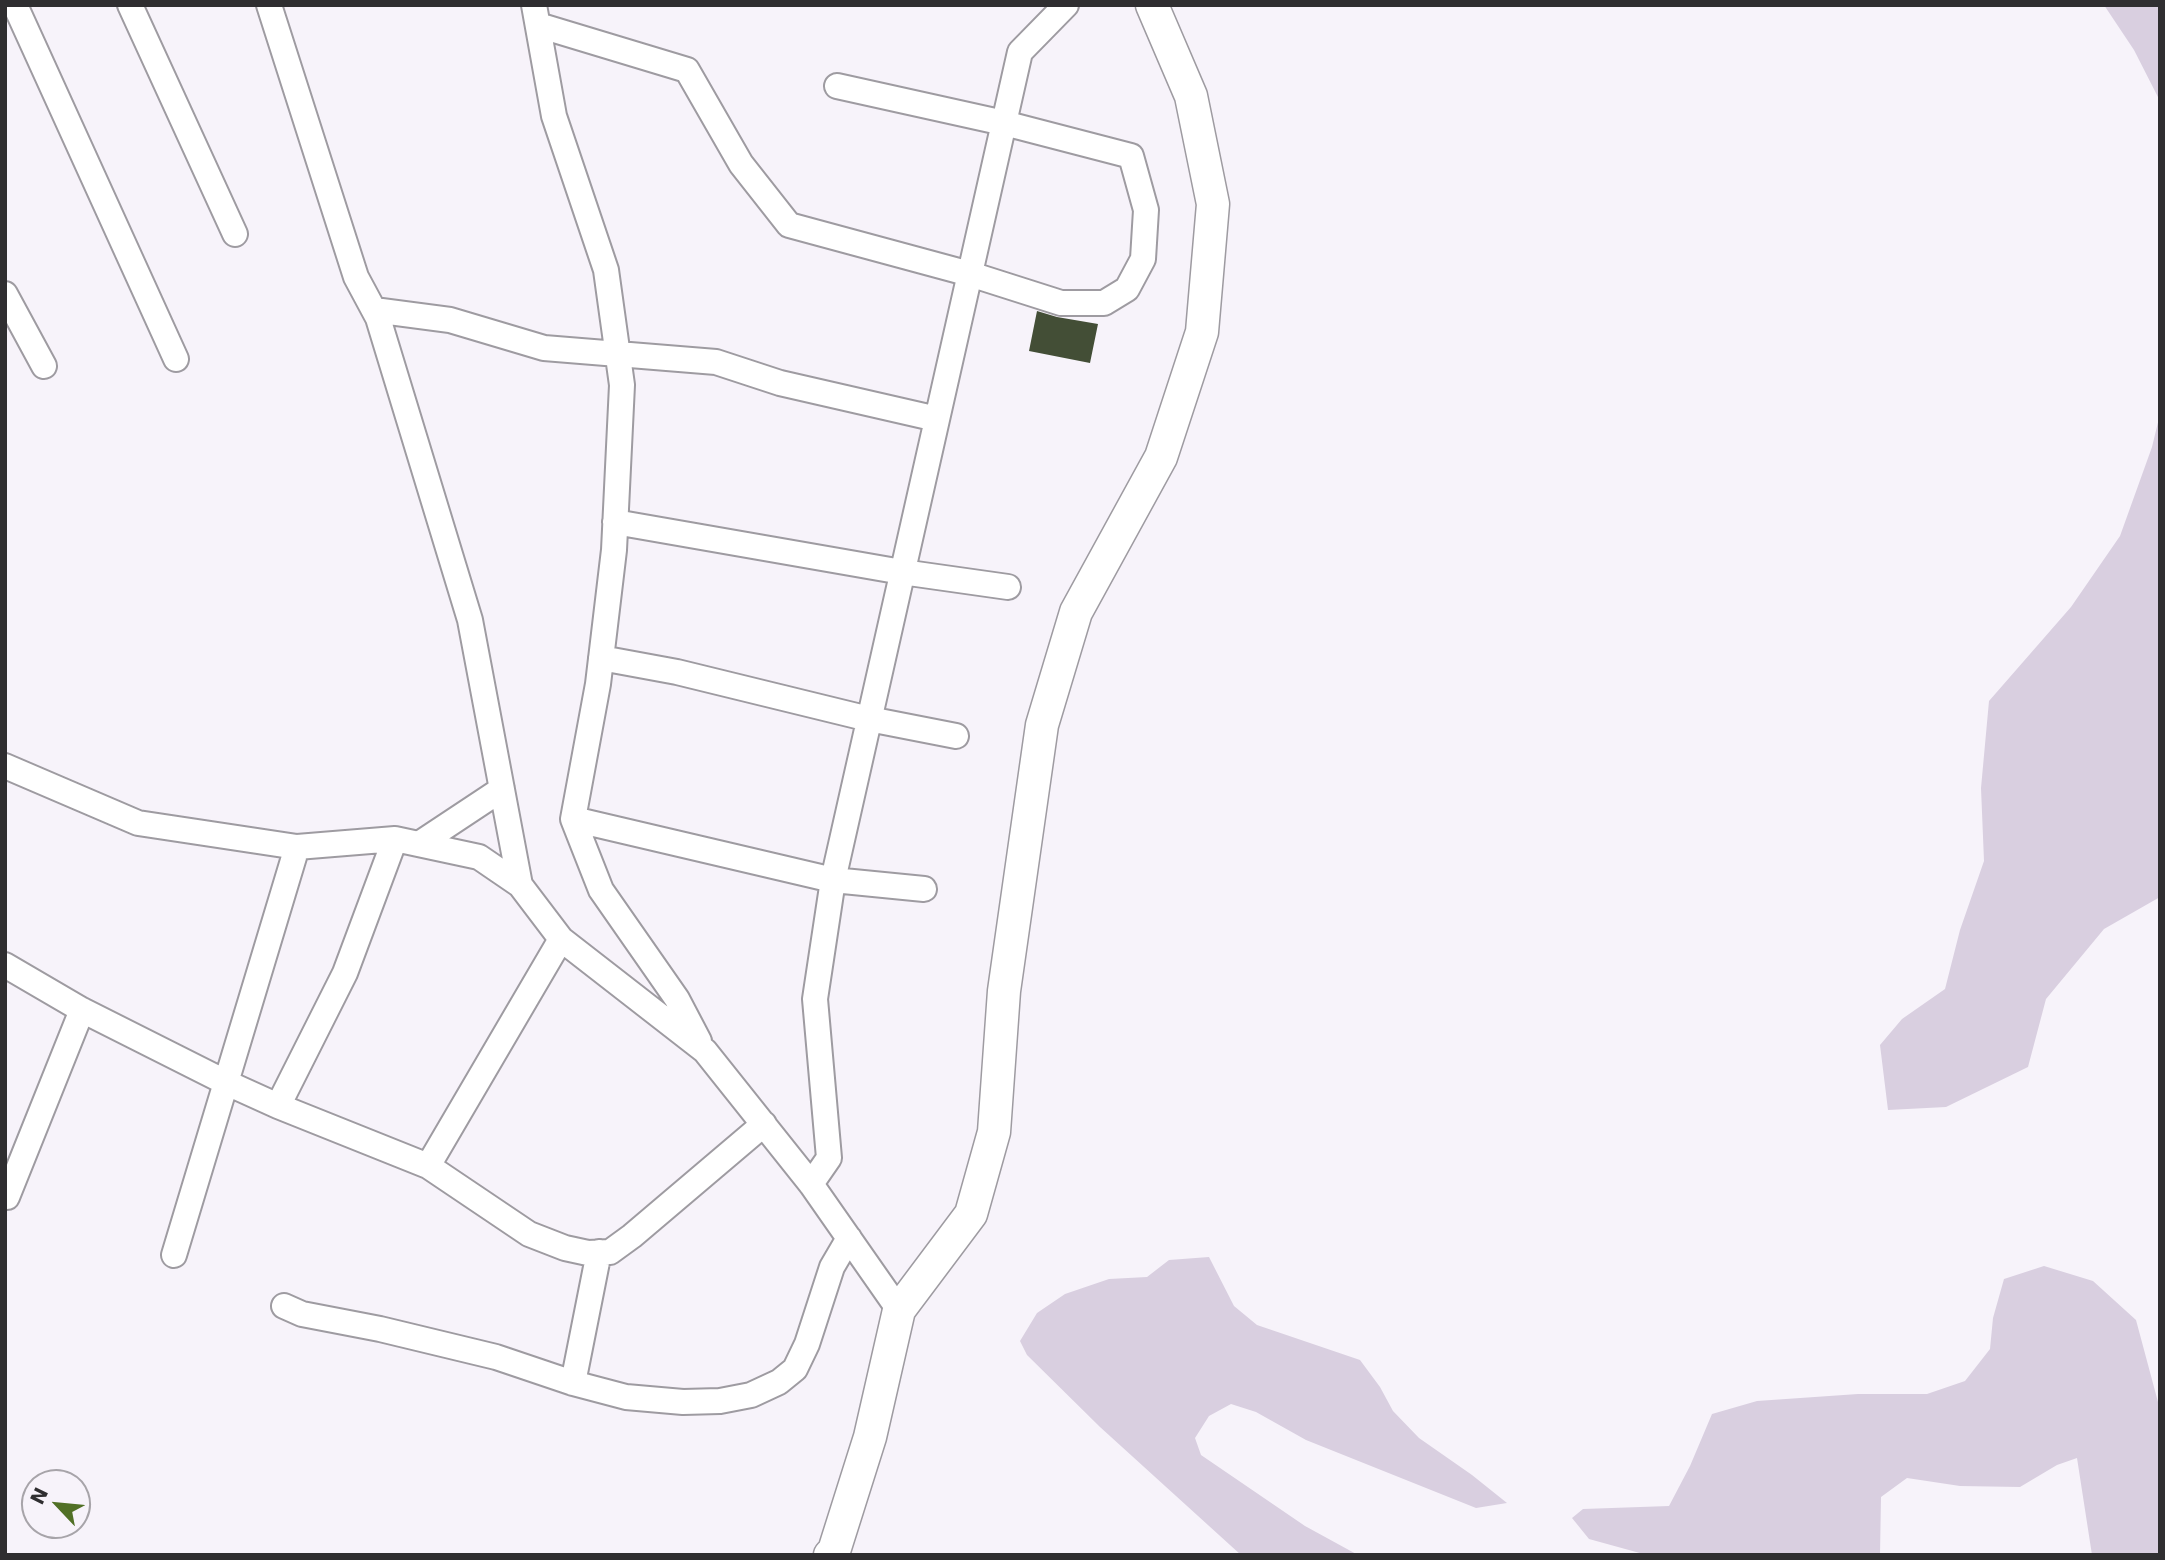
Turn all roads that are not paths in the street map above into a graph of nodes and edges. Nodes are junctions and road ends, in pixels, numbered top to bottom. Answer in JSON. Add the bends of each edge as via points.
{"nodes":[{"id":1,"x":15,"y":5,"type":"edge"},
{"id":2,"x":130,"y":5,"type":"edge"},
{"id":3,"x":269,"y":5,"type":"edge"},
{"id":4,"x":1066,"y":5,"type":"edge"},
{"id":5,"x":1152,"y":5,"type":"edge"},
{"id":6,"x":536,"y":15,"type":"edge"},
{"id":7,"x":837,"y":86,"type":"dead end"},
{"id":8,"x":1004,"y":123,"type":"junction"},
{"id":9,"x":235,"y":234,"type":"dead end"},
{"id":10,"x":970,"y":274,"type":"junction"},
{"id":11,"x":5,"y":294,"type":"edge"},
{"id":12,"x":374,"y":310,"type":"junction"},
{"id":13,"x":617,"y":355,"type":"junction"},
{"id":14,"x":176,"y":359,"type":"dead end"},
{"id":15,"x":44,"y":366,"type":"dead end"},
{"id":16,"x":937,"y":419,"type":"junction"},
{"id":17,"x":615,"y":522,"type":"junction"},
{"id":18,"x":902,"y":572,"type":"junction"},
{"id":19,"x":1008,"y":587,"type":"dead end"},
{"id":20,"x":601,"y":658,"type":"junction"},
{"id":21,"x":869,"y":719,"type":"junction"},
{"id":22,"x":956,"y":736,"type":"dead end"},
{"id":23,"x":5,"y":766,"type":"edge"},
{"id":24,"x":502,"y":789,"type":"junction"},
{"id":25,"x":573,"y":819,"type":"junction"},
{"id":26,"x":395,"y":839,"type":"junction"},
{"id":27,"x":419,"y":844,"type":"junction"},
{"id":28,"x":297,"y":847,"type":"junction"},
{"id":29,"x":833,"y":880,"type":"junction"},
{"id":30,"x":520,"y":885,"type":"junction"},
{"id":31,"x":924,"y":889,"type":"dead end"},
{"id":32,"x":561,"y":939,"type":"junction"},
{"id":33,"x":5,"y":965,"type":"edge"},
{"id":34,"x":82,"y":1010,"type":"junction"},
{"id":35,"x":705,"y":1051,"type":"junction"},
{"id":36,"x":226,"y":1082,"type":"junction"},
{"id":37,"x":278,"y":1106,"type":"junction"},
{"id":38,"x":764,"y":1125,"type":"junction"},
{"id":39,"x":428,"y":1166,"type":"junction"},
{"id":40,"x":811,"y":1184,"type":"junction"},
{"id":41,"x":5,"y":1197,"type":"edge"},
{"id":42,"x":849,"y":1238,"type":"junction"},
{"id":43,"x":599,"y":1252,"type":"junction"},
{"id":44,"x":174,"y":1255,"type":"dead end"},
{"id":45,"x":284,"y":1307,"type":"dead end"},
{"id":46,"x":899,"y":1310,"type":"junction"},
{"id":47,"x":573,"y":1383,"type":"junction"},
{"id":48,"x":832,"y":1553,"type":"edge"}],
"edges":[{"from":1,"to":14,"type":"street"},
{"from":2,"to":9,"type":"street"},
{"from":3,"to":12,"type":"street","via":[[356,277]]},
{"from":4,"to":8,"type":"street","via":[[1020,52]]},
{"from":5,"to":46,"type":"main road","via":[[1191,96],[1213,204],[1202,331],[1161,457],[1076,612],[1042,725],[1004,991],[994,1132],[971,1214]]},
{"from":6,"to":10,"type":"street","via":[[687,70],[741,164],[789,225]]},
{"from":6,"to":13,"type":"street","via":[[554,116],[606,270]]},
{"from":7,"to":8,"type":"street"},
{"from":8,"to":10,"type":"street"},
{"from":8,"to":10,"type":"street","via":[[1131,156],[1146,210],[1143,259],[1127,289],[1104,303],[1061,303]]},
{"from":10,"to":16,"type":"street"},
{"from":11,"to":15,"type":"street"},
{"from":12,"to":13,"type":"street","via":[[450,320],[544,348]]},
{"from":12,"to":24,"type":"street","via":[[470,620]]},
{"from":13,"to":16,"type":"street","via":[[716,362],[780,383]]},
{"from":13,"to":17,"type":"street","via":[[622,385]]},
{"from":16,"to":18,"type":"street"},
{"from":17,"to":18,"type":"street"},
{"from":17,"to":20,"type":"street"},
{"from":18,"to":19,"type":"street"},
{"from":18,"to":21,"type":"street"},
{"from":20,"to":21,"type":"street"},
{"from":20,"to":25,"type":"street"},
{"from":21,"to":22,"type":"street"},
{"from":21,"to":29,"type":"street"},
{"from":23,"to":28,"type":"street","via":[[138,823]]},
{"from":24,"to":27,"type":"street"},
{"from":24,"to":30,"type":"street"},
{"from":25,"to":29,"type":"street"},
{"from":25,"to":35,"type":"street","via":[[601,890],[677,999]]},
{"from":26,"to":27,"type":"street"},
{"from":26,"to":28,"type":"street"},
{"from":26,"to":37,"type":"street","via":[[345,973]]},
{"from":27,"to":30,"type":"street","via":[[479,857]]},
{"from":28,"to":36,"type":"street"},
{"from":29,"to":31,"type":"street"},
{"from":29,"to":40,"type":"street","via":[[815,999],[829,1158]]},
{"from":30,"to":32,"type":"street"},
{"from":32,"to":35,"type":"street"},
{"from":32,"to":39,"type":"street"},
{"from":33,"to":34,"type":"street"},
{"from":34,"to":36,"type":"street"},
{"from":34,"to":41,"type":"street"},
{"from":35,"to":38,"type":"street"},
{"from":36,"to":37,"type":"street"},
{"from":36,"to":44,"type":"street"},
{"from":37,"to":39,"type":"street"},
{"from":38,"to":40,"type":"street"},
{"from":38,"to":43,"type":"street","via":[[632,1236],[610,1252]]},
{"from":39,"to":43,"type":"street","via":[[529,1234],[565,1248]]},
{"from":40,"to":42,"type":"street"},
{"from":42,"to":46,"type":"street"},
{"from":42,"to":47,"type":"street","via":[[832,1267],[795,1369],[779,1382],[751,1395],[683,1402],[626,1397]]},
{"from":43,"to":47,"type":"street"},
{"from":45,"to":47,"type":"street","via":[[496,1357]]},
{"from":46,"to":48,"type":"main road","via":[[870,1437]]}]}
